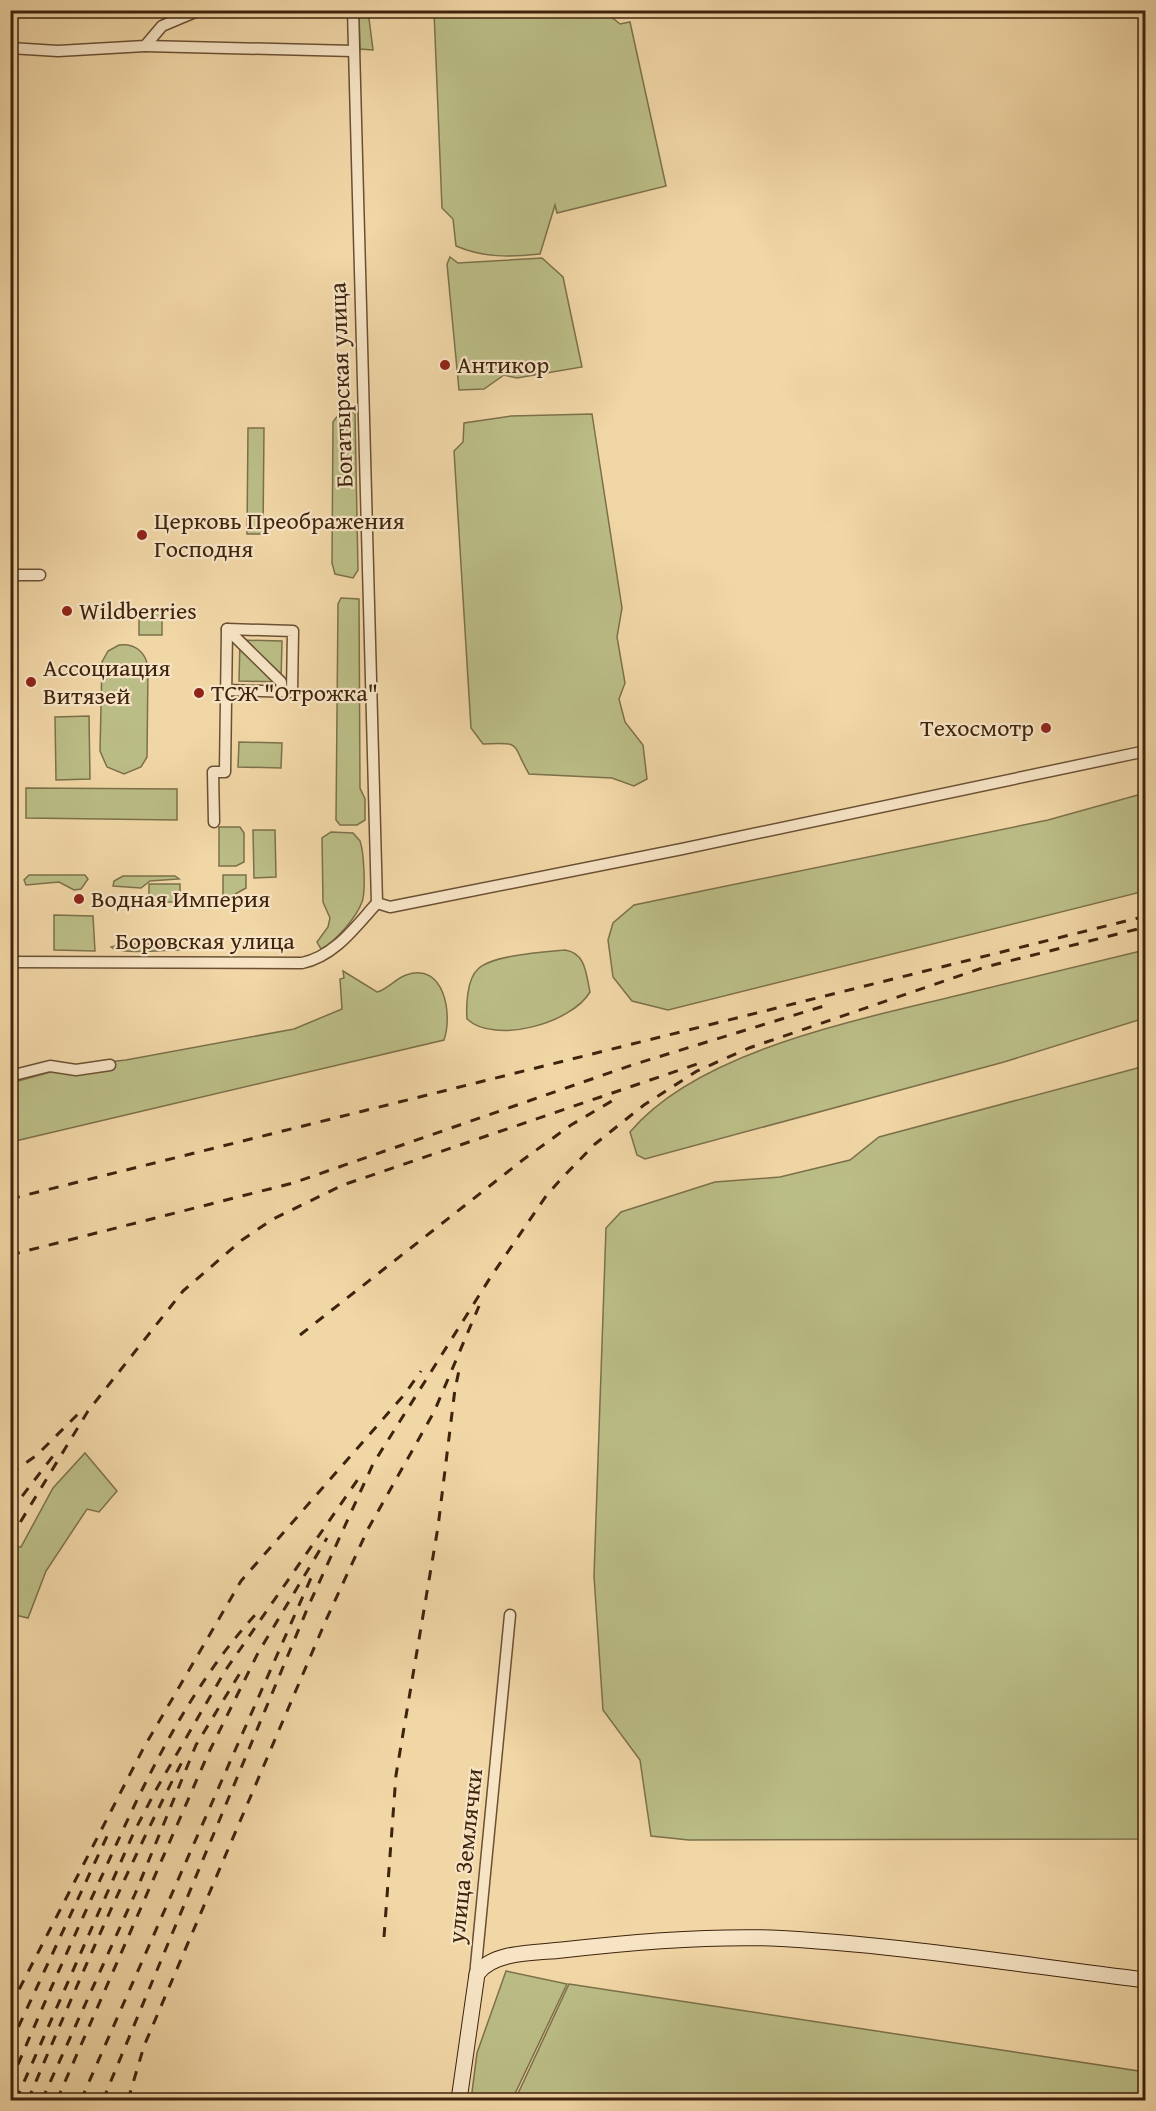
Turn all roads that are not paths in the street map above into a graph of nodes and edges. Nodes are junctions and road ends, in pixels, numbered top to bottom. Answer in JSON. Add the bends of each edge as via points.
{"nodes":[{"id":1,"x":200,"y":10,"type":"edge"},
{"id":2,"x":353,"y":10,"type":"edge"},
{"id":3,"x":145,"y":46,"type":"junction"},
{"id":4,"x":10,"y":48,"type":"edge"},
{"id":5,"x":354,"y":51,"type":"junction"},
{"id":6,"x":10,"y":575,"type":"edge"},
{"id":7,"x":40,"y":575,"type":"dead end"},
{"id":8,"x":227,"y":629,"type":"junction"},
{"id":9,"x":226,"y":690,"type":"junction"},
{"id":10,"x":282,"y":692,"type":"junction"},
{"id":11,"x":1146,"y":751,"type":"edge"},
{"id":12,"x":214,"y":822,"type":"dead end"},
{"id":13,"x":377,"y":903,"type":"junction"},
{"id":14,"x":10,"y":962,"type":"edge"},
{"id":15,"x":110,"y":1065,"type":"dead end"},
{"id":16,"x":10,"y":1076,"type":"edge"},
{"id":17,"x":510,"y":1615,"type":"dead end"},
{"id":18,"x":1146,"y":1980,"type":"edge"},
{"id":19,"x":474,"y":1982,"type":"junction"},
{"id":20,"x":459,"y":2100,"type":"edge"}],
"edges":[{"from":1,"to":3,"type":"street","via":[[162,26]]},
{"from":2,"to":5,"type":"street","name":"Богатырская улица"},
{"from":3,"to":4,"type":"street","via":[[58,51]]},
{"from":3,"to":5,"type":"street"},
{"from":5,"to":13,"type":"street","name":"Богатырская улица"},
{"from":6,"to":7,"type":"street"},
{"from":8,"to":9,"type":"street"},
{"from":8,"to":10,"type":"street","via":[[282,682]]},
{"from":8,"to":10,"type":"street","via":[[292,631],[291,692]]},
{"from":9,"to":10,"type":"street"},
{"from":9,"to":12,"type":"street","via":[[225,772],[213,772]]},
{"from":11,"to":13,"type":"street","via":[[510,885],[390,907]]},
{"from":13,"to":14,"type":"street","name":"Боровская улица","via":[[331,951],[302,963]]},
{"from":15,"to":16,"type":"street","via":[[76,1070],[50,1065]]},
{"from":17,"to":19,"type":"street","name":"улица Землячки"},
{"from":18,"to":19,"type":"street","via":[[887,1948],[769,1938],[714,1938],[517,1955],[487,1964]]},
{"from":19,"to":20,"type":"street","name":"улица Землячки"}]}
